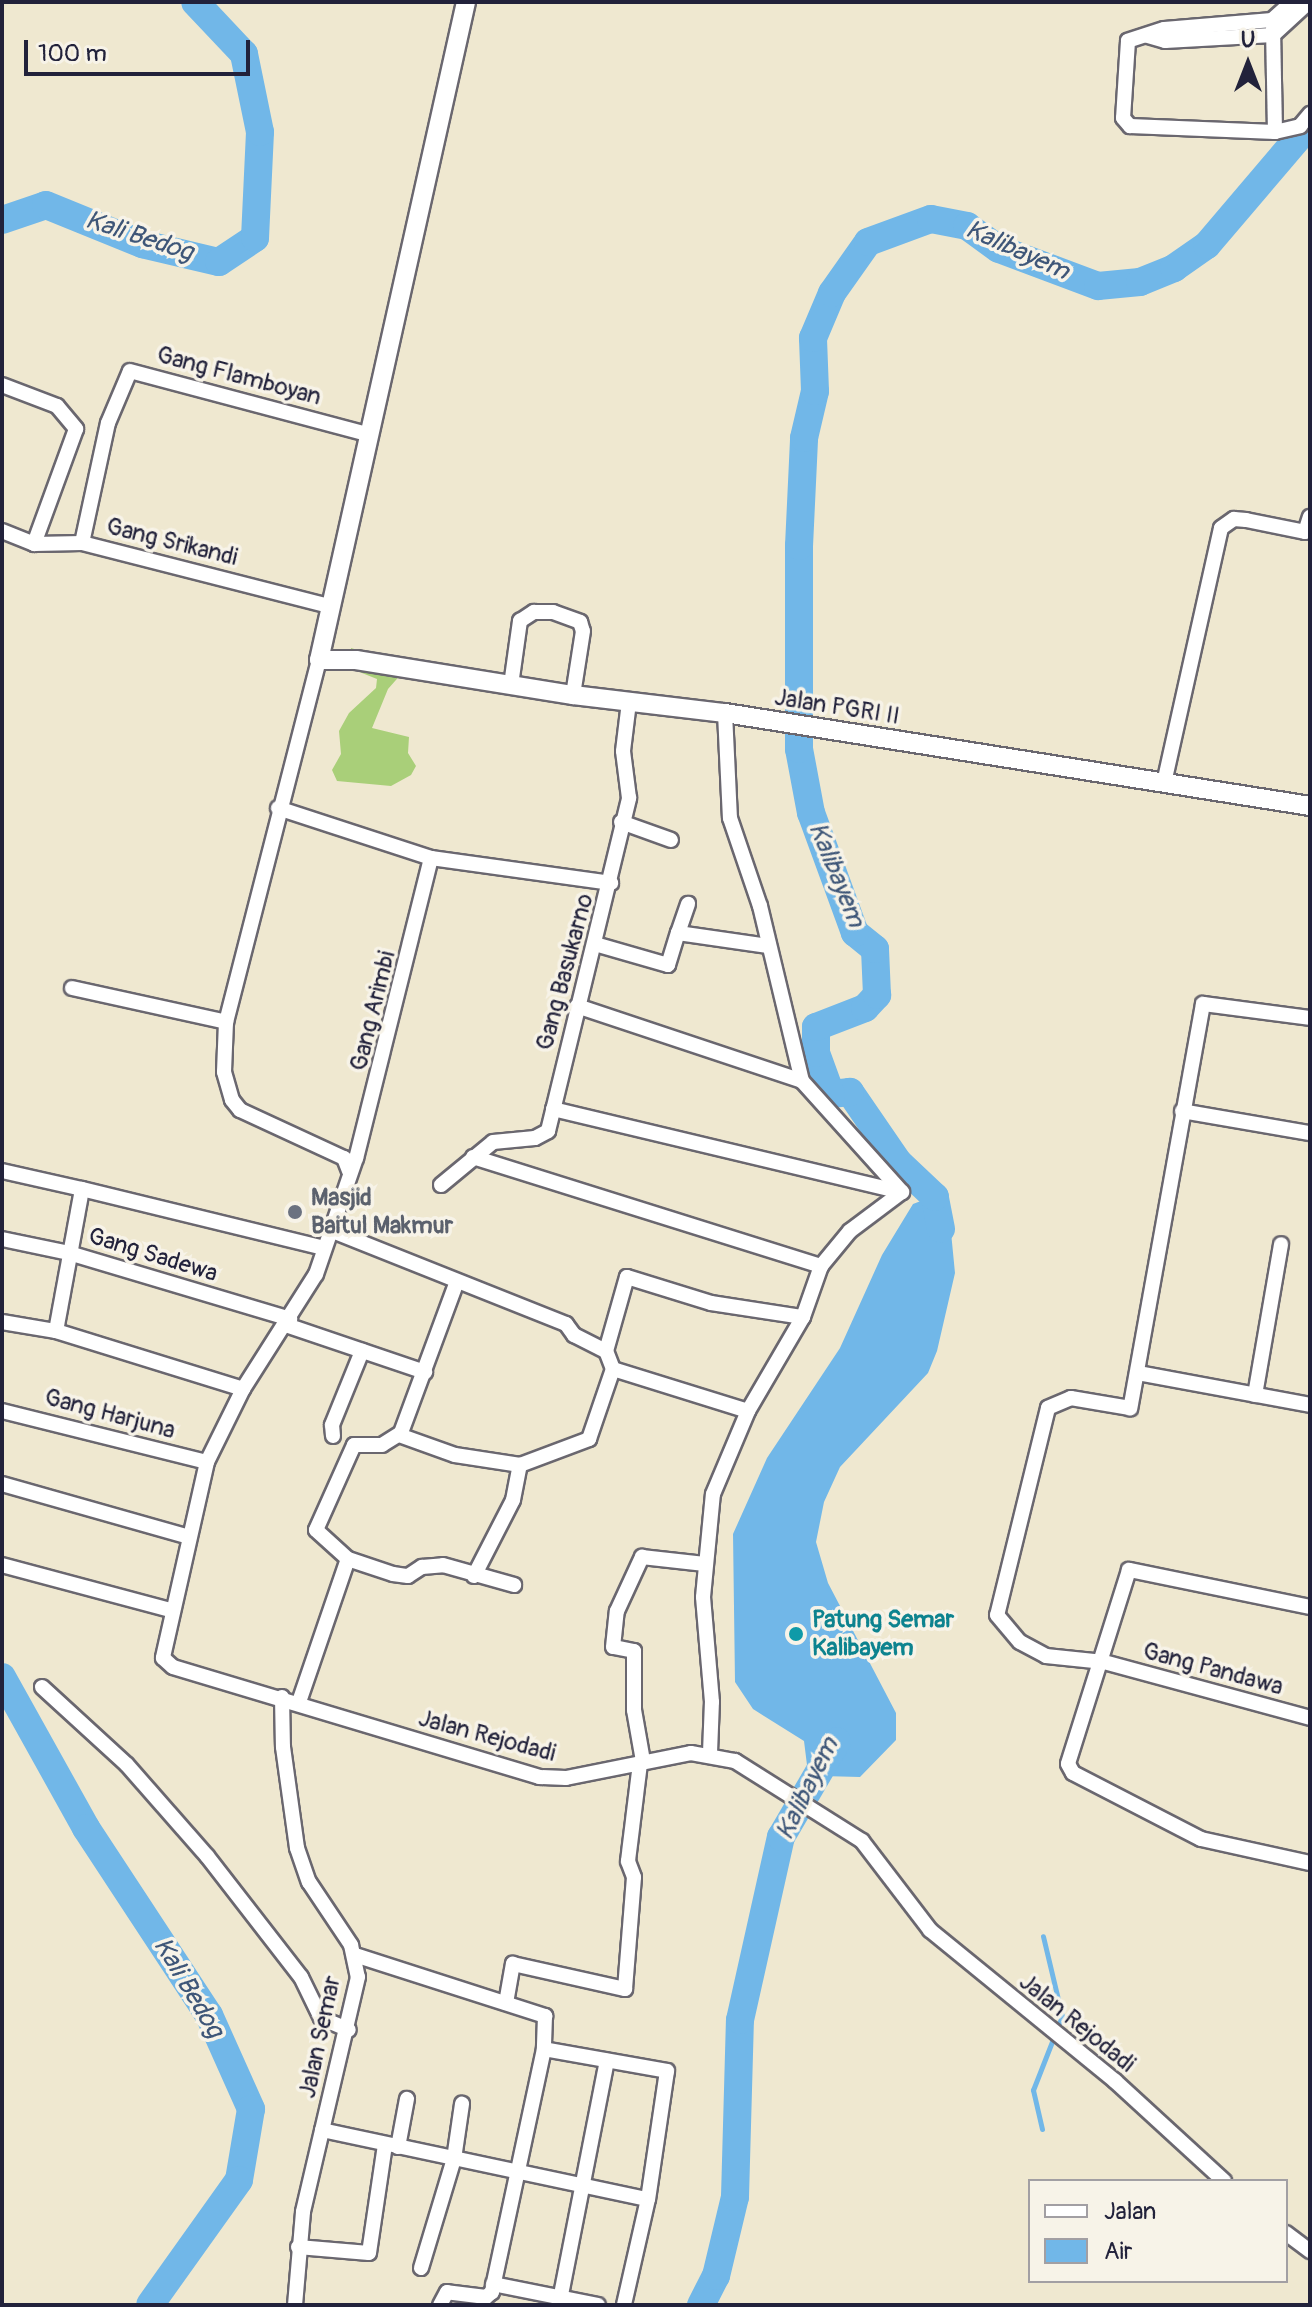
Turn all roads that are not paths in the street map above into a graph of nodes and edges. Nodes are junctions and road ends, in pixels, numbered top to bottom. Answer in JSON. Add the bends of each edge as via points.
{"nodes":[{"id":1,"x":466,"y":2,"type":"edge"},
{"id":2,"x":1292,"y":2,"type":"edge"},
{"id":3,"x":1309,"y":2,"type":"edge"},
{"id":4,"x":1272,"y":20,"type":"junction"},
{"id":5,"x":1273,"y":35,"type":"junction"},
{"id":6,"x":1148,"y":36,"type":"junction"},
{"id":7,"x":1310,"y":114,"type":"edge"},
{"id":8,"x":1275,"y":132,"type":"junction"},
{"id":9,"x":2,"y":385,"type":"edge"},
{"id":10,"x":370,"y":435,"type":"junction"},
{"id":11,"x":1310,"y":517,"type":"edge"},
{"id":12,"x":2,"y":531,"type":"edge"},
{"id":13,"x":82,"y":543,"type":"junction"},
{"id":14,"x":34,"y":544,"type":"junction"},
{"id":15,"x":330,"y":606,"type":"junction"},
{"id":16,"x":327,"y":636,"type":"junction"},
{"id":17,"x":319,"y":660,"type":"junction"},
{"id":18,"x":356,"y":660,"type":"junction"},
{"id":19,"x":511,"y":685,"type":"junction"},
{"id":20,"x":573,"y":695,"type":"junction"},
{"id":21,"x":629,"y":702,"type":"junction"},
{"id":22,"x":725,"y":713,"type":"junction"},
{"id":23,"x":1164,"y":783,"type":"junction"},
{"id":24,"x":1310,"y":806,"type":"edge"},
{"id":25,"x":278,"y":808,"type":"junction"},
{"id":26,"x":621,"y":822,"type":"junction"},
{"id":27,"x":671,"y":840,"type":"dead end"},
{"id":28,"x":431,"y":858,"type":"junction"},
{"id":29,"x":611,"y":883,"type":"junction"},
{"id":30,"x":688,"y":904,"type":"dead end"},
{"id":31,"x":678,"y":933,"type":"junction"},
{"id":32,"x":595,"y":944,"type":"junction"},
{"id":33,"x":768,"y":946,"type":"junction"},
{"id":34,"x":72,"y":988,"type":"dead end"},
{"id":35,"x":577,"y":1006,"type":"junction"},
{"id":36,"x":1310,"y":1018,"type":"edge"},
{"id":37,"x":226,"y":1022,"type":"junction"},
{"id":38,"x":802,"y":1081,"type":"junction"},
{"id":39,"x":553,"y":1109,"type":"junction"},
{"id":40,"x":1182,"y":1111,"type":"junction"},
{"id":41,"x":1310,"y":1133,"type":"edge"},
{"id":42,"x":473,"y":1157,"type":"junction"},
{"id":43,"x":2,"y":1171,"type":"edge"},
{"id":44,"x":349,"y":1171,"type":"junction"},
{"id":45,"x":441,"y":1185,"type":"dead end"},
{"id":46,"x":82,"y":1189,"type":"junction"},
{"id":47,"x":902,"y":1192,"type":"junction"},
{"id":48,"x":330,"y":1230,"type":"junction"},
{"id":49,"x":2,"y":1239,"type":"edge"},
{"id":50,"x":1281,"y":1244,"type":"dead end"},
{"id":51,"x":324,"y":1248,"type":"junction"},
{"id":52,"x":69,"y":1253,"type":"junction"},
{"id":53,"x":821,"y":1266,"type":"junction"},
{"id":54,"x":456,"y":1284,"type":"junction"},
{"id":55,"x":803,"y":1317,"type":"junction"},
{"id":56,"x":2,"y":1322,"type":"edge"},
{"id":57,"x":288,"y":1322,"type":"junction"},
{"id":58,"x":56,"y":1331,"type":"junction"},
{"id":59,"x":362,"y":1351,"type":"junction"},
{"id":60,"x":606,"y":1351,"type":"junction"},
{"id":61,"x":613,"y":1369,"type":"junction"},
{"id":62,"x":425,"y":1372,"type":"junction"},
{"id":63,"x":1138,"y":1373,"type":"junction"},
{"id":64,"x":243,"y":1389,"type":"junction"},
{"id":65,"x":1255,"y":1395,"type":"junction"},
{"id":66,"x":1310,"y":1405,"type":"edge"},
{"id":67,"x":2,"y":1411,"type":"edge"},
{"id":68,"x":748,"y":1411,"type":"junction"},
{"id":69,"x":399,"y":1435,"type":"junction"},
{"id":70,"x":333,"y":1436,"type":"dead end"},
{"id":71,"x":207,"y":1462,"type":"junction"},
{"id":72,"x":520,"y":1465,"type":"junction"},
{"id":73,"x":2,"y":1484,"type":"edge"},
{"id":74,"x":186,"y":1536,"type":"junction"},
{"id":75,"x":348,"y":1559,"type":"junction"},
{"id":76,"x":705,"y":1564,"type":"junction"},
{"id":77,"x":2,"y":1565,"type":"edge"},
{"id":78,"x":474,"y":1576,"type":"junction"},
{"id":79,"x":514,"y":1585,"type":"dead end"},
{"id":80,"x":1310,"y":1607,"type":"edge"},
{"id":81,"x":170,"y":1610,"type":"junction"},
{"id":82,"x":1104,"y":1662,"type":"junction"},
{"id":83,"x":42,"y":1687,"type":"dead end"},
{"id":84,"x":282,"y":1697,"type":"junction"},
{"id":85,"x":299,"y":1702,"type":"junction"},
{"id":86,"x":1310,"y":1718,"type":"edge"},
{"id":87,"x":710,"y":1753,"type":"junction"},
{"id":88,"x":641,"y":1762,"type":"junction"},
{"id":89,"x":1310,"y":1863,"type":"edge"},
{"id":90,"x":355,"y":1955,"type":"junction"},
{"id":91,"x":506,"y":2003,"type":"junction"},
{"id":92,"x":349,"y":2030,"type":"junction"},
{"id":93,"x":544,"y":2049,"type":"junction"},
{"id":94,"x":607,"y":2061,"type":"junction"},
{"id":95,"x":407,"y":2099,"type":"dead end"},
{"id":96,"x":462,"y":2104,"type":"dead end"},
{"id":97,"x":322,"y":2130,"type":"junction"},
{"id":98,"x":392,"y":2145,"type":"junction"},
{"id":99,"x":454,"y":2159,"type":"junction"},
{"id":100,"x":515,"y":2172,"type":"junction"},
{"id":101,"x":1222,"y":2179,"type":"edge"},
{"id":102,"x":582,"y":2185,"type":"junction"},
{"id":103,"x":648,"y":2199,"type":"junction"},
{"id":104,"x":1288,"y":2234,"type":"edge"},
{"id":105,"x":298,"y":2247,"type":"junction"},
{"id":106,"x":1310,"y":2251,"type":"edge"},
{"id":107,"x":421,"y":2268,"type":"dead end"},
{"id":108,"x":493,"y":2284,"type":"junction"},
{"id":109,"x":560,"y":2302,"type":"edge"},
{"id":110,"x":295,"y":2305,"type":"edge"},
{"id":111,"x":440,"y":2305,"type":"edge"},
{"id":112,"x":598,"y":2305,"type":"edge"},
{"id":113,"x":624,"y":2305,"type":"edge"}],
"edges":[{"from":1,"to":10,"type":"street"},
{"from":2,"to":4,"type":"street"},
{"from":3,"to":5,"type":"street"},
{"from":4,"to":5,"type":"street"},
{"from":4,"to":6,"type":"street","via":[[1164,29]]},
{"from":5,"to":6,"type":"street","via":[[1165,41]]},
{"from":5,"to":8,"type":"street"},
{"from":6,"to":8,"type":"street","via":[[1124,46],[1127,124]]},
{"from":7,"to":8,"type":"street","via":[[1300,126]]},
{"from":9,"to":14,"type":"street","via":[[57,406],[76,429]]},
{"from":10,"to":13,"type":"street","name":"Gang Flamboyan","via":[[130,371],[108,423]]},
{"from":10,"to":15,"type":"street"},
{"from":11,"to":23,"type":"street","via":[[1305,532],[1234,519],[1221,528]]},
{"from":12,"to":14,"type":"street","name":"Gang Srikandi"},
{"from":13,"to":14,"type":"street","name":"Gang Srikandi"},
{"from":13,"to":15,"type":"street","name":"Gang Srikandi"},
{"from":15,"to":16,"type":"street"},
{"from":16,"to":17,"type":"street"},
{"from":16,"to":18,"type":"street"},
{"from":17,"to":18,"type":"street","name":"Jalan PGRI II"},
{"from":17,"to":25,"type":"street"},
{"from":18,"to":19,"type":"street","name":"Jalan PGRI II"},
{"from":19,"to":20,"type":"street","name":"Jalan PGRI II"},
{"from":19,"to":20,"type":"street","via":[[520,621],[534,612],[553,612],[580,622],[583,631]]},
{"from":20,"to":21,"type":"street","name":"Jalan PGRI II"},
{"from":21,"to":22,"type":"street","name":"Jalan PGRI II"},
{"from":21,"to":26,"type":"street","name":"Gang Basukarno","via":[[623,751],[629,798]]},
{"from":22,"to":23,"type":"street","name":"Jalan PGRI II"},
{"from":22,"to":33,"type":"street","via":[[730,818]]},
{"from":23,"to":24,"type":"street","name":"Jalan PGRI II"},
{"from":25,"to":28,"type":"street"},
{"from":25,"to":37,"type":"street"},
{"from":26,"to":27,"type":"street"},
{"from":26,"to":29,"type":"street","name":"Gang Basukarno"},
{"from":28,"to":29,"type":"street"},
{"from":28,"to":44,"type":"street","name":"Gang Arimbi","via":[[396,1015]]},
{"from":29,"to":32,"type":"street","name":"Gang Basukarno"},
{"from":30,"to":31,"type":"street"},
{"from":31,"to":32,"type":"street","via":[[668,965]]},
{"from":31,"to":33,"type":"street"},
{"from":32,"to":35,"type":"street","name":"Gang Basukarno"},
{"from":33,"to":38,"type":"street"},
{"from":34,"to":37,"type":"street"},
{"from":35,"to":38,"type":"street"},
{"from":35,"to":39,"type":"street","name":"Gang Basukarno"},
{"from":36,"to":40,"type":"street","via":[[1203,1004]]},
{"from":37,"to":44,"type":"street","via":[[224,1072],[240,1110],[344,1158]]},
{"from":38,"to":47,"type":"street"},
{"from":39,"to":42,"type":"street","name":"Gang Basukarno","via":[[544,1136],[493,1142]]},
{"from":39,"to":47,"type":"street"},
{"from":40,"to":41,"type":"street"},
{"from":40,"to":63,"type":"street"},
{"from":42,"to":45,"type":"street","name":"Gang Basukarno"},
{"from":42,"to":53,"type":"street"},
{"from":43,"to":46,"type":"street"},
{"from":44,"to":48,"type":"street","name":"Jalan Rejodadi"},
{"from":46,"to":51,"type":"street"},
{"from":46,"to":52,"type":"street"},
{"from":47,"to":53,"type":"street","via":[[850,1231]]},
{"from":48,"to":51,"type":"street","name":"Jalan Rejodadi"},
{"from":48,"to":54,"type":"street"},
{"from":49,"to":52,"type":"street","name":"Gang Sadewa"},
{"from":50,"to":65,"type":"street"},
{"from":51,"to":57,"type":"street","name":"Jalan Rejodadi"},
{"from":52,"to":57,"type":"street","name":"Gang Sadewa"},
{"from":52,"to":58,"type":"street"},
{"from":53,"to":55,"type":"street"},
{"from":54,"to":60,"type":"street","via":[[566,1324],[574,1335]]},
{"from":54,"to":62,"type":"street"},
{"from":55,"to":60,"type":"street","via":[[711,1303],[627,1277]]},
{"from":55,"to":68,"type":"street"},
{"from":56,"to":58,"type":"street"},
{"from":57,"to":59,"type":"street","name":"Gang Sadewa"},
{"from":57,"to":64,"type":"street","name":"Jalan Rejodadi"},
{"from":58,"to":64,"type":"street"},
{"from":59,"to":62,"type":"street","name":"Gang Sadewa"},
{"from":59,"to":70,"type":"street","via":[[332,1425]]},
{"from":60,"to":61,"type":"street"},
{"from":61,"to":68,"type":"street"},
{"from":61,"to":72,"type":"street","via":[[589,1439]]},
{"from":62,"to":69,"type":"street"},
{"from":63,"to":65,"type":"street"},
{"from":63,"to":82,"type":"street","name":"Gang Pandawa","via":[[1126,1411],[1071,1398],[1048,1408],[997,1615],[1036,1653]]},
{"from":64,"to":71,"type":"street","name":"Jalan Rejodadi"},
{"from":65,"to":66,"type":"street"},
{"from":67,"to":71,"type":"street","name":"Gang Harjuna"},
{"from":68,"to":76,"type":"street","via":[[713,1494]]},
{"from":69,"to":72,"type":"street","via":[[455,1455]]},
{"from":69,"to":75,"type":"street","via":[[382,1445],[354,1445],[316,1530]]},
{"from":71,"to":74,"type":"street","name":"Jalan Rejodadi"},
{"from":72,"to":78,"type":"street","via":[[513,1500]]},
{"from":73,"to":74,"type":"street"},
{"from":74,"to":81,"type":"street","name":"Jalan Rejodadi"},
{"from":75,"to":78,"type":"street","via":[[408,1576],[433,1565]]},
{"from":75,"to":85,"type":"street"},
{"from":76,"to":87,"type":"street"},
{"from":76,"to":88,"type":"street","via":[[642,1557],[617,1611],[613,1647],[634,1651]]},
{"from":77,"to":81,"type":"street"},
{"from":78,"to":79,"type":"street"},
{"from":80,"to":82,"type":"street","via":[[1132,1569]]},
{"from":81,"to":84,"type":"street","name":"Jalan Rejodadi","via":[[162,1650],[166,1663]]},
{"from":82,"to":86,"type":"street","name":"Gang Pandawa"},
{"from":82,"to":89,"type":"street","via":[[1069,1769],[1201,1839]]},
{"from":83,"to":92,"type":"street","via":[[127,1765],[216,1866],[301,1977],[321,2018]]},
{"from":84,"to":85,"type":"street","name":"Jalan Rejodadi"},
{"from":84,"to":90,"type":"street","name":"Jalan Semar","via":[[297,1848],[309,1882]]},
{"from":85,"to":88,"type":"street","name":"Jalan Rejodadi","via":[[539,1777],[566,1778]]},
{"from":87,"to":88,"type":"street","name":"Jalan Rejodadi"},
{"from":87,"to":101,"type":"street","name":"Jalan Rejodadi","via":[[789,1794],[862,1841],[930,1930]]},
{"from":88,"to":91,"type":"street","via":[[628,1861],[634,1877],[625,1989],[513,1964]]},
{"from":90,"to":91,"type":"street"},
{"from":90,"to":92,"type":"street","name":"Jalan Semar","via":[[358,1977]]},
{"from":91,"to":93,"type":"street","via":[[545,2016]]},
{"from":92,"to":97,"type":"street","name":"Jalan Semar"},
{"from":93,"to":94,"type":"street"},
{"from":93,"to":100,"type":"street"},
{"from":94,"to":102,"type":"street"},
{"from":94,"to":103,"type":"street","via":[[667,2071]]},
{"from":95,"to":98,"type":"street"},
{"from":96,"to":99,"type":"street"},
{"from":97,"to":98,"type":"street"},
{"from":97,"to":105,"type":"street","name":"Jalan Semar"},
{"from":98,"to":99,"type":"street"},
{"from":98,"to":105,"type":"street","via":[[367,2255]]},
{"from":99,"to":100,"type":"street"},
{"from":99,"to":107,"type":"street"},
{"from":100,"to":102,"type":"street"},
{"from":100,"to":108,"type":"street"},
{"from":102,"to":103,"type":"street"},
{"from":102,"to":109,"type":"street"},
{"from":103,"to":113,"type":"street"},
{"from":104,"to":106,"type":"street"},
{"from":105,"to":110,"type":"street","name":"Jalan Semar"},
{"from":108,"to":109,"type":"street"},
{"from":108,"to":111,"type":"street","via":[[488,2297],[447,2292]]},
{"from":109,"to":112,"type":"street"}]}
